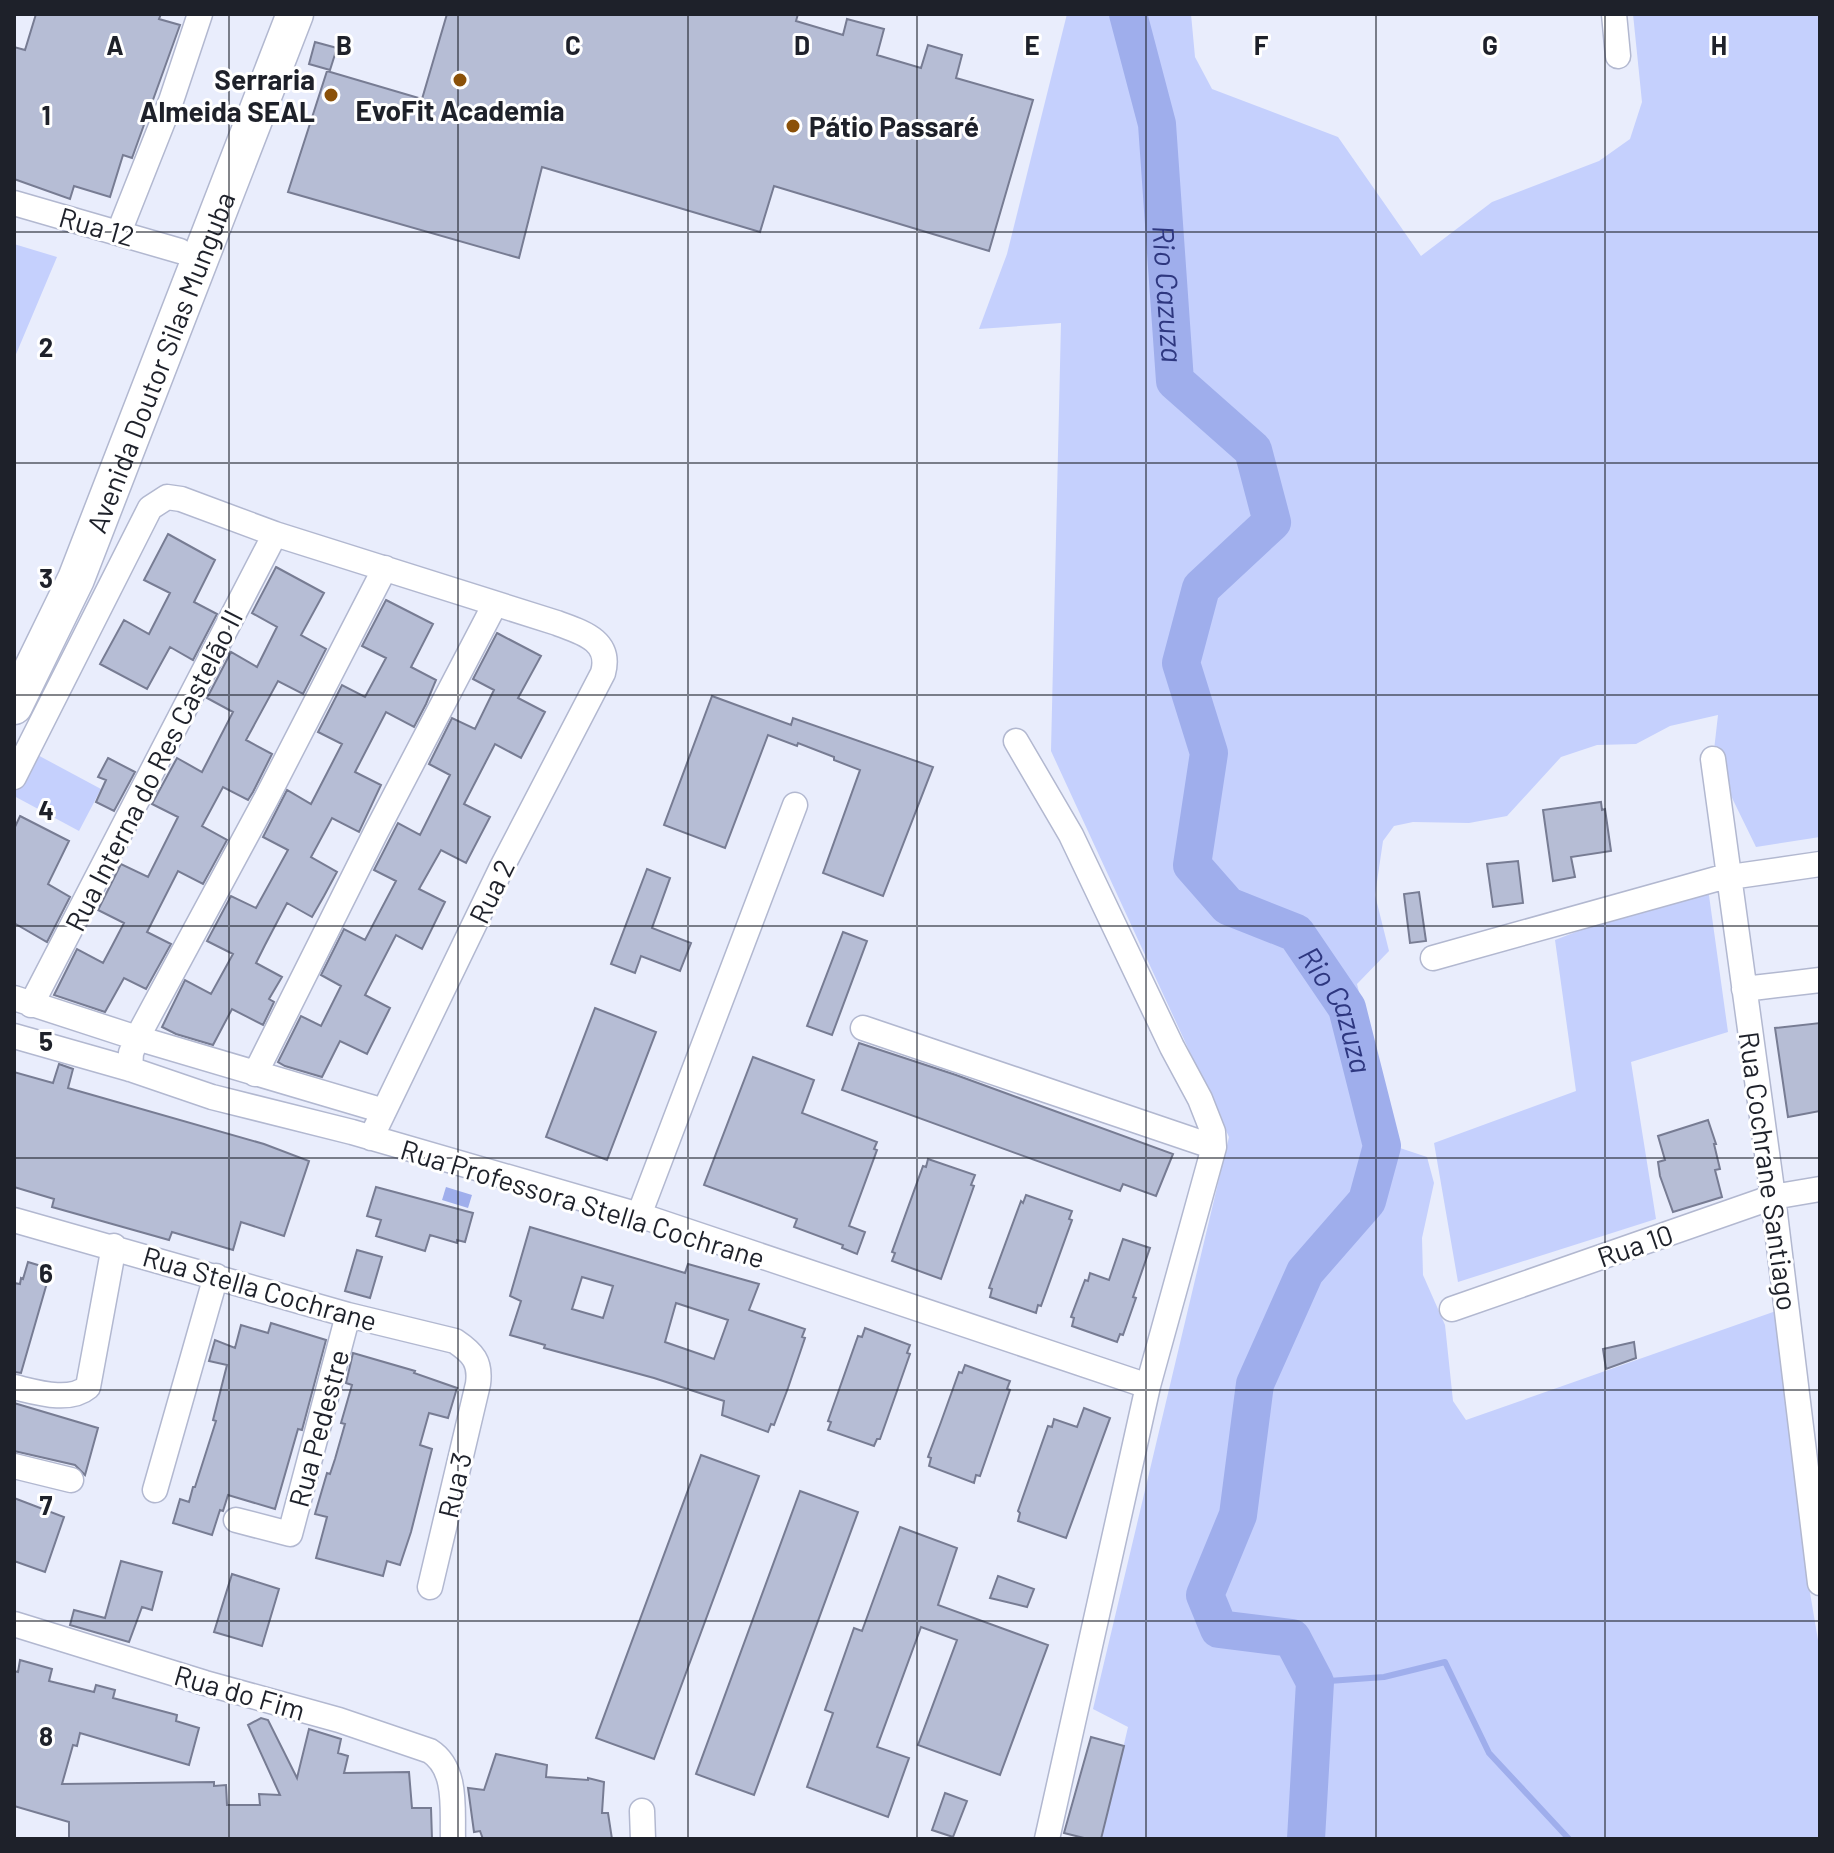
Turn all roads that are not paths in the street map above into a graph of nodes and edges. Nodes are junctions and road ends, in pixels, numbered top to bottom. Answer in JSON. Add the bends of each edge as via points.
{"nodes":[{"id":1,"x":200,"y":14,"type":"edge"},
{"id":2,"x":274,"y":14,"type":"edge"},
{"id":3,"x":295,"y":14,"type":"edge"},
{"id":4,"x":1614,"y":14,"type":"edge"},
{"id":5,"x":1618,"y":56,"type":"dead end"},
{"id":6,"x":14,"y":203,"type":"edge"},
{"id":7,"x":119,"y":232,"type":"junction"},
{"id":8,"x":180,"y":251,"type":"junction"},
{"id":9,"x":275,"y":534,"type":"junction"},
{"id":10,"x":385,"y":568,"type":"junction"},
{"id":11,"x":495,"y":604,"type":"junction"},
{"id":12,"x":14,"y":659,"type":"edge"},
{"id":13,"x":14,"y":706,"type":"edge"},
{"id":14,"x":1016,"y":741,"type":"dead end"},
{"id":15,"x":1713,"y":759,"type":"dead end"},
{"id":16,"x":14,"y":777,"type":"edge"},
{"id":17,"x":795,"y":805,"type":"dead end"},
{"id":18,"x":1820,"y":864,"type":"edge"},
{"id":19,"x":1729,"y":877,"type":"junction"},
{"id":20,"x":1433,"y":958,"type":"dead end"},
{"id":21,"x":1820,"y":980,"type":"edge"},
{"id":22,"x":1744,"y":989,"type":"junction"},
{"id":23,"x":22,"y":1001,"type":"edge"},
{"id":24,"x":863,"y":1028,"type":"dead end"},
{"id":25,"x":14,"y":1036,"type":"edge"},
{"id":26,"x":137,"y":1038,"type":"junction"},
{"id":27,"x":130,"y":1069,"type":"junction"},
{"id":28,"x":255,"y":1074,"type":"junction"},
{"id":29,"x":384,"y":1111,"type":"junction"},
{"id":30,"x":371,"y":1138,"type":"junction"},
{"id":31,"x":1214,"y":1147,"type":"junction"},
{"id":32,"x":1820,"y":1189,"type":"edge"},
{"id":33,"x":1773,"y":1197,"type":"junction"},
{"id":34,"x":639,"y":1215,"type":"junction"},
{"id":35,"x":14,"y":1220,"type":"edge"},
{"id":36,"x":114,"y":1246,"type":"junction"},
{"id":37,"x":216,"y":1276,"type":"junction"},
{"id":38,"x":1452,"y":1309,"type":"dead end"},
{"id":39,"x":348,"y":1315,"type":"junction"},
{"id":40,"x":478,"y":1384,"type":"joint"},
{"id":41,"x":1148,"y":1386,"type":"junction"},
{"id":42,"x":14,"y":1387,"type":"edge"},
{"id":43,"x":1808,"y":1387,"type":"edge"},
{"id":44,"x":14,"y":1466,"type":"edge"},
{"id":45,"x":71,"y":1480,"type":"dead end"},
{"id":46,"x":155,"y":1490,"type":"dead end"},
{"id":47,"x":236,"y":1520,"type":"dead end"},
{"id":48,"x":1820,"y":1583,"type":"edge"},
{"id":49,"x":430,"y":1587,"type":"dead end"},
{"id":50,"x":14,"y":1624,"type":"edge"},
{"id":51,"x":642,"y":1811,"type":"dead end"},
{"id":52,"x":453,"y":1839,"type":"edge"},
{"id":53,"x":643,"y":1839,"type":"edge"},
{"id":54,"x":1047,"y":1839,"type":"edge"}],
"edges":[{"from":1,"to":7,"type":"street"},
{"from":2,"to":8,"type":"main road","name":"Avenida Doutor Silas Munguba"},
{"from":3,"to":13,"type":"main road","name":"Avenida Doutor Silas Munguba","via":[[76,579]]},
{"from":4,"to":5,"type":"street"},
{"from":6,"to":7,"type":"street","name":"Rua 12"},
{"from":7,"to":8,"type":"street","name":"Rua 12"},
{"from":8,"to":12,"type":"main road","name":"Avenida Doutor Silas Munguba","via":[[68,544]]},
{"from":9,"to":10,"type":"street"},
{"from":9,"to":16,"type":"street","via":[[181,499],[167,497],[150,508]]},
{"from":9,"to":23,"type":"street","name":"Rua Interna do Res Castelão II"},
{"from":10,"to":11,"type":"street"},
{"from":10,"to":26,"type":"street"},
{"from":11,"to":28,"type":"street"},
{"from":11,"to":29,"type":"street","name":"Rua 2","via":[[589,635],[604,653],[603,673]]},
{"from":14,"to":31,"type":"street","via":[[1085,863],[1200,1099]]},
{"from":15,"to":19,"type":"street","name":"Rua Cochrane Santiago"},
{"from":17,"to":34,"type":"street"},
{"from":18,"to":19,"type":"street"},
{"from":19,"to":20,"type":"street"},
{"from":19,"to":22,"type":"street","name":"Rua Cochrane Santiago"},
{"from":21,"to":22,"type":"street"},
{"from":22,"to":33,"type":"street","name":"Rua Cochrane Santiago"},
{"from":23,"to":26,"type":"street"},
{"from":24,"to":31,"type":"street"},
{"from":25,"to":27,"type":"street","name":"Rua Professora Stella Cochrane"},
{"from":26,"to":27,"type":"street"},
{"from":26,"to":28,"type":"street"},
{"from":27,"to":30,"type":"street","name":"Rua Professora Stella Cochrane","via":[[212,1097]]},
{"from":28,"to":29,"type":"street"},
{"from":29,"to":30,"type":"street","name":"Rua 2"},
{"from":30,"to":34,"type":"street","name":"Rua Professora Stella Cochrane"},
{"from":31,"to":41,"type":"street"},
{"from":32,"to":33,"type":"street","name":"Rua 10"},
{"from":33,"to":38,"type":"street","name":"Rua 10"},
{"from":33,"to":43,"type":"street","name":"Rua Cochrane Santiago"},
{"from":34,"to":41,"type":"street","name":"Rua Professora Stella Cochrane"},
{"from":35,"to":36,"type":"street","name":"Rua Stella Cochrane"},
{"from":36,"to":37,"type":"street","name":"Rua Stella Cochrane"},
{"from":36,"to":42,"type":"street","via":[[88,1387],[60,1396]]},
{"from":37,"to":39,"type":"street","name":"Rua Stella Cochrane"},
{"from":37,"to":46,"type":"street"},
{"from":39,"to":40,"type":"street","name":"Rua Stella Cochrane","via":[[455,1341],[475,1357]]},
{"from":39,"to":47,"type":"street","name":"Rua Pedestre","via":[[290,1534]]},
{"from":40,"to":49,"type":"street","name":"Rua 3"},
{"from":41,"to":54,"type":"street"},
{"from":43,"to":48,"type":"street","name":"Rua Cochrane Santiago"},
{"from":44,"to":45,"type":"street"},
{"from":50,"to":52,"type":"street","name":"Rua do Fim","via":[[430,1751],[451,1781]]},
{"from":51,"to":53,"type":"street"}]}
